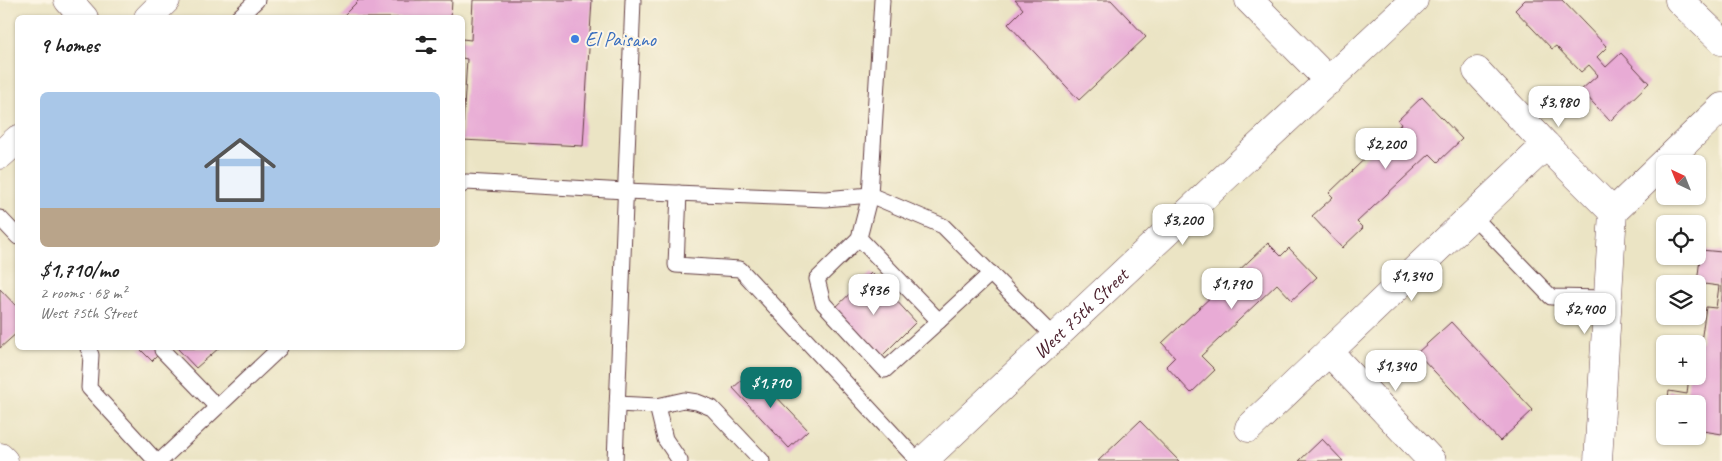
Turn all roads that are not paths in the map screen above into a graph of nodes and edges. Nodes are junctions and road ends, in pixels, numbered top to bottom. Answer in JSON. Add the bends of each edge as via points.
{"nodes":[{"id":1,"x":68,"y":0,"type":"edge"},
{"id":2,"x":166,"y":0,"type":"edge"},
{"id":3,"x":257,"y":0,"type":"edge"},
{"id":4,"x":633,"y":0,"type":"edge"},
{"id":5,"x":882,"y":0,"type":"edge"},
{"id":6,"x":1249,"y":0,"type":"edge"},
{"id":7,"x":1414,"y":0,"type":"edge"},
{"id":8,"x":1680,"y":0,"type":"edge"},
{"id":9,"x":81,"y":15,"type":"edge"},
{"id":10,"x":151,"y":15,"type":"edge"},
{"id":11,"x":241,"y":15,"type":"edge"},
{"id":12,"x":1722,"y":42,"type":"edge"},
{"id":13,"x":1477,"y":71,"type":"dead end"},
{"id":14,"x":1329,"y":81,"type":"junction"},
{"id":15,"x":1722,"y":106,"type":"edge"},
{"id":16,"x":15,"y":142,"type":"edge"},
{"id":17,"x":1546,"y":145,"type":"junction"},
{"id":18,"x":0,"y":155,"type":"edge"},
{"id":19,"x":465,"y":183,"type":"edge"},
{"id":20,"x":625,"y":191,"type":"junction"},
{"id":21,"x":680,"y":194,"type":"junction"},
{"id":22,"x":870,"y":195,"type":"junction"},
{"id":23,"x":1613,"y":212,"type":"junction"},
{"id":24,"x":1472,"y":215,"type":"junction"},
{"id":25,"x":8,"y":220,"type":"edge"},
{"id":26,"x":15,"y":232,"type":"edge"},
{"id":27,"x":859,"y":238,"type":"junction"},
{"id":28,"x":990,"y":273,"type":"junction"},
{"id":29,"x":1608,"y":298,"type":"junction"},
{"id":30,"x":939,"y":321,"type":"junction"},
{"id":31,"x":1055,"y":338,"type":"junction"},
{"id":32,"x":89,"y":350,"type":"edge"},
{"id":33,"x":162,"y":350,"type":"dead end"},
{"id":34,"x":278,"y":350,"type":"edge"},
{"id":35,"x":1330,"y":352,"type":"junction"},
{"id":36,"x":618,"y":404,"type":"junction"},
{"id":37,"x":657,"y":406,"type":"junction"},
{"id":38,"x":217,"y":407,"type":"junction"},
{"id":39,"x":1249,"y":428,"type":"dead end"},
{"id":40,"x":0,"y":457,"type":"edge"},
{"id":41,"x":679,"y":460,"type":"edge"},
{"id":42,"x":4,"y":461,"type":"edge"},
{"id":43,"x":156,"y":461,"type":"edge"},
{"id":44,"x":160,"y":461,"type":"edge"},
{"id":45,"x":615,"y":461,"type":"edge"},
{"id":46,"x":762,"y":461,"type":"edge"},
{"id":47,"x":918,"y":461,"type":"edge"},
{"id":48,"x":923,"y":461,"type":"edge"},
{"id":49,"x":1432,"y":461,"type":"edge"},
{"id":50,"x":1598,"y":461,"type":"edge"}],
"edges":[{"from":1,"to":9,"type":"street"},
{"from":2,"to":10,"type":"street"},
{"from":3,"to":11,"type":"lane"},
{"from":4,"to":20,"type":"lane"},
{"from":5,"to":22,"type":"lane"},
{"from":6,"to":14,"type":"street"},
{"from":7,"to":14,"type":"street","name":"West 75th Street"},
{"from":8,"to":12,"type":"street"},
{"from":13,"to":17,"type":"street"},
{"from":14,"to":31,"type":"street","name":"West 75th Street"},
{"from":15,"to":23,"type":"street"},
{"from":16,"to":18,"type":"street"},
{"from":17,"to":23,"type":"street"},
{"from":17,"to":24,"type":"street"},
{"from":19,"to":20,"type":"lane"},
{"from":20,"to":21,"type":"lane"},
{"from":20,"to":36,"type":"lane"},
{"from":21,"to":22,"type":"lane","via":[[826,198]]},
{"from":21,"to":47,"type":"lane","via":[[676,265],[740,270]]},
{"from":22,"to":27,"type":"lane"},
{"from":22,"to":28,"type":"lane","via":[[943,226]]},
{"from":23,"to":29,"type":"street"},
{"from":24,"to":29,"type":"lane","via":[[1551,297]]},
{"from":24,"to":35,"type":"street"},
{"from":25,"to":26,"type":"lane"},
{"from":27,"to":30,"type":"lane"},
{"from":27,"to":30,"type":"lane","via":[[817,279],[823,303],[885,370]]},
{"from":28,"to":30,"type":"lane"},
{"from":28,"to":31,"type":"lane"},
{"from":29,"to":50,"type":"street"},
{"from":31,"to":48,"type":"street","name":"West 75th Street"},
{"from":32,"to":43,"type":"lane","via":[[89,388]]},
{"from":33,"to":38,"type":"lane"},
{"from":34,"to":38,"type":"lane"},
{"from":35,"to":39,"type":"street"},
{"from":35,"to":49,"type":"street"},
{"from":36,"to":37,"type":"lane"},
{"from":36,"to":45,"type":"lane"},
{"from":37,"to":41,"type":"lane","via":[[665,439]]},
{"from":37,"to":46,"type":"lane","via":[[684,400],[712,408]]},
{"from":38,"to":44,"type":"lane"},
{"from":40,"to":42,"type":"street"}]}
